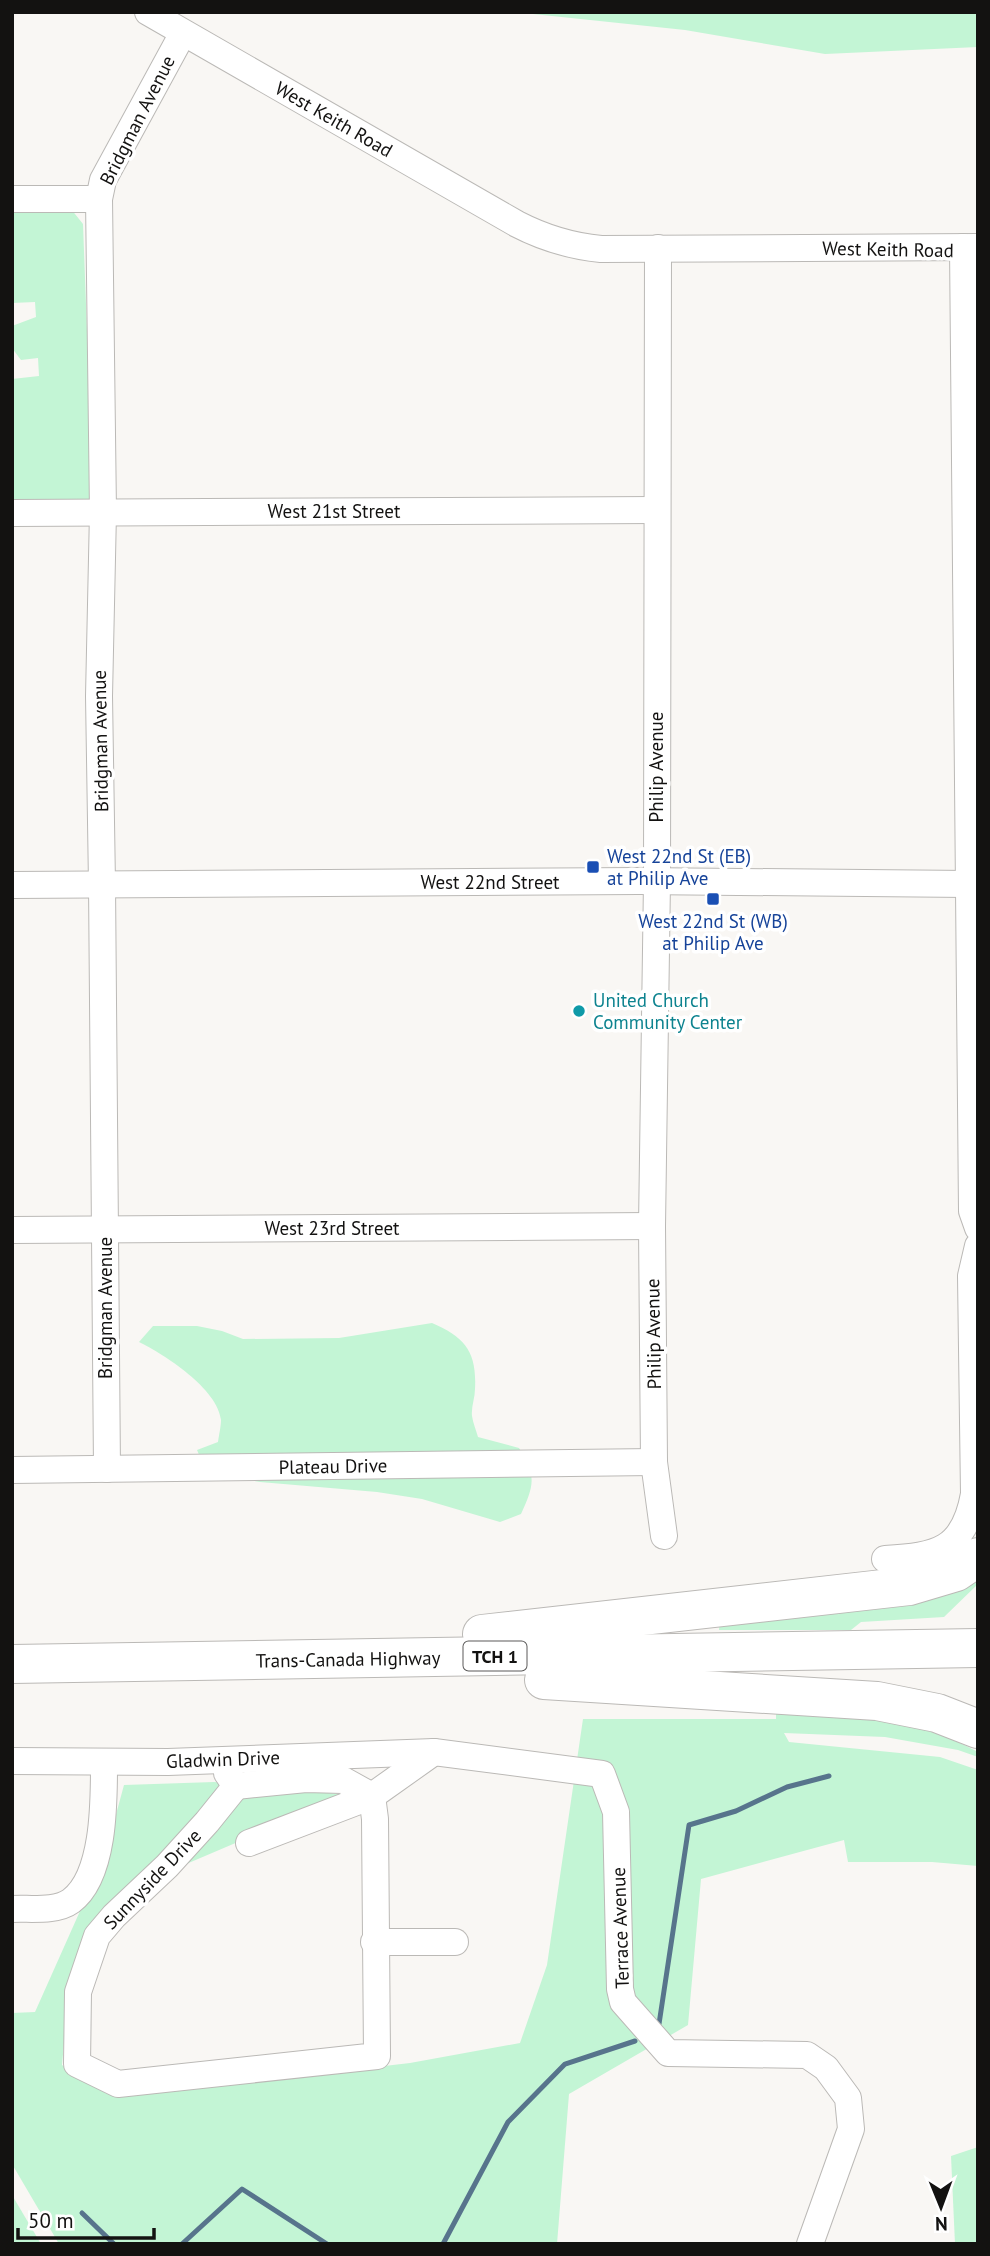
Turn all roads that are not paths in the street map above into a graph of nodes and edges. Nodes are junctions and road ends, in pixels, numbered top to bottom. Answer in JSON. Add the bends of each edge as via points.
{"nodes":[{"id":1,"x":148,"y":12,"type":"edge"},
{"id":2,"x":183,"y":33,"type":"junction"},
{"id":3,"x":99,"y":199,"type":"junction"},
{"id":4,"x":12,"y":200,"type":"edge"},
{"id":5,"x":970,"y":247,"type":"edge"},
{"id":6,"x":658,"y":248,"type":"junction"},
{"id":7,"x":971,"y":400,"type":"edge"},
{"id":8,"x":656,"y":510,"type":"junction"},
{"id":9,"x":103,"y":512,"type":"junction"},
{"id":10,"x":12,"y":513,"type":"edge"},
{"id":11,"x":972,"y":701,"type":"edge"},
{"id":12,"x":657,"y":881,"type":"junction"},
{"id":13,"x":102,"y":884,"type":"junction"},
{"id":14,"x":968,"y":884,"type":"junction"},
{"id":15,"x":12,"y":885,"type":"edge"},
{"id":16,"x":652,"y":1226,"type":"junction"},
{"id":17,"x":978,"y":1228,"type":"edge"},
{"id":18,"x":105,"y":1229,"type":"junction"},
{"id":19,"x":12,"y":1230,"type":"edge"},
{"id":20,"x":978,"y":1246,"type":"edge"},
{"id":21,"x":654,"y":1462,"type":"junction"},
{"id":22,"x":107,"y":1469,"type":"junction"},
{"id":23,"x":12,"y":1470,"type":"edge"},
{"id":24,"x":664,"y":1536,"type":"dead end"},
{"id":25,"x":978,"y":1557,"type":"edge"},
{"id":26,"x":885,"y":1559,"type":"dead end"},
{"id":27,"x":978,"y":1648,"type":"edge"},
{"id":28,"x":70,"y":1663,"type":"junction"},
{"id":29,"x":12,"y":1664,"type":"edge"},
{"id":30,"x":978,"y":1673,"type":"edge"},
{"id":31,"x":544,"y":1680,"type":"junction"},
{"id":32,"x":12,"y":1688,"type":"edge"},
{"id":33,"x":978,"y":1729,"type":"edge"},
{"id":34,"x":434,"y":1752,"type":"junction"},
{"id":35,"x":225,"y":1760,"type":"junction"},
{"id":36,"x":12,"y":1761,"type":"edge"},
{"id":37,"x":104,"y":1762,"type":"junction"},
{"id":38,"x":236,"y":1786,"type":"junction"},
{"id":39,"x":372,"y":1796,"type":"junction"},
{"id":40,"x":249,"y":1843,"type":"dead end"},
{"id":41,"x":12,"y":1909,"type":"edge"},
{"id":42,"x":374,"y":1942,"type":"junction"},
{"id":43,"x":454,"y":1942,"type":"dead end"},
{"id":44,"x":810,"y":2244,"type":"edge"}],
"edges":[{"from":1,"to":2,"type":"street","name":"West Keith Road"},
{"from":2,"to":3,"type":"street","name":"Bridgman Avenue","via":[[103,180]]},
{"from":2,"to":6,"type":"street","name":"West Keith Road","via":[[532,232],[575,246]]},
{"from":3,"to":4,"type":"street"},
{"from":3,"to":9,"type":"street","name":"Bridgman Avenue"},
{"from":5,"to":6,"type":"street","name":"West Keith Road"},
{"from":5,"to":7,"type":"street","name":"West Keith Road"},
{"from":6,"to":8,"type":"street","name":"Philip Avenue"},
{"from":7,"to":11,"type":"street","name":"West Keith Road"},
{"from":8,"to":9,"type":"street","name":"West 21st Street"},
{"from":8,"to":12,"type":"street","name":"Philip Avenue"},
{"from":9,"to":10,"type":"street","name":"West 21st Street"},
{"from":9,"to":13,"type":"street","name":"Bridgman Avenue","via":[[99,696]]},
{"from":11,"to":14,"type":"street","name":"West Keith Road"},
{"from":12,"to":13,"type":"street","name":"West 22nd Street"},
{"from":12,"to":14,"type":"street","name":"West 22nd Street"},
{"from":12,"to":16,"type":"street","name":"Philip Avenue"},
{"from":13,"to":15,"type":"street","name":"West 22nd Street"},
{"from":13,"to":18,"type":"street","name":"Bridgman Avenue"},
{"from":14,"to":17,"type":"street","name":"West Keith Road","via":[[972,1211]]},
{"from":16,"to":18,"type":"street","name":"West 23rd Street"},
{"from":16,"to":21,"type":"street","name":"Philip Avenue"},
{"from":18,"to":19,"type":"street","name":"West 23rd Street"},
{"from":18,"to":22,"type":"street","name":"Bridgman Avenue"},
{"from":20,"to":26,"type":"street","via":[[971,1276],[971,1511],[958,1536],[939,1550]]},
{"from":21,"to":22,"type":"street","name":"Plateau Drive"},
{"from":21,"to":24,"type":"street","name":"Philip Avenue"},
{"from":22,"to":23,"type":"street","name":"Plateau Drive"},
{"from":25,"to":28,"type":"highway","via":[[956,1572],[909,1586],[468,1635]]},
{"from":27,"to":28,"type":"highway","name":"Trans-Canada Highway","number":"TCH 1"},
{"from":28,"to":29,"type":"highway","name":"Trans-Canada Highway","number":"TCH 1"},
{"from":30,"to":31,"type":"highway","name":"Trans-Canada Highway","number":"TCH 1"},
{"from":31,"to":32,"type":"highway","name":"Trans-Canada Highway","number":"TCH 1"},
{"from":31,"to":33,"type":"highway","via":[[877,1701],[937,1713]]},
{"from":34,"to":35,"type":"street","name":"Gladwin Drive"},
{"from":34,"to":39,"type":"street"},
{"from":34,"to":44,"type":"street","name":"Terrace Avenue","via":[[602,1774],[616,1812],[623,2002],[668,2053],[807,2055],[826,2067],[848,2098],[850,2129]]},
{"from":35,"to":37,"type":"street","name":"Gladwin Drive"},
{"from":35,"to":38,"type":"street"},
{"from":36,"to":37,"type":"street","name":"Gladwin Drive"},
{"from":37,"to":41,"type":"street","via":[[99,1843],[87,1884],[70,1902],[55,1907]]},
{"from":38,"to":39,"type":"street","via":[[343,1780]]},
{"from":38,"to":42,"type":"street","name":"Sunnyside Drive","via":[[167,1866],[97,1936],[78,1992],[77,2064],[118,2084],[377,2056]]},
{"from":39,"to":40,"type":"street"},
{"from":39,"to":42,"type":"street"},
{"from":42,"to":43,"type":"street"}]}
